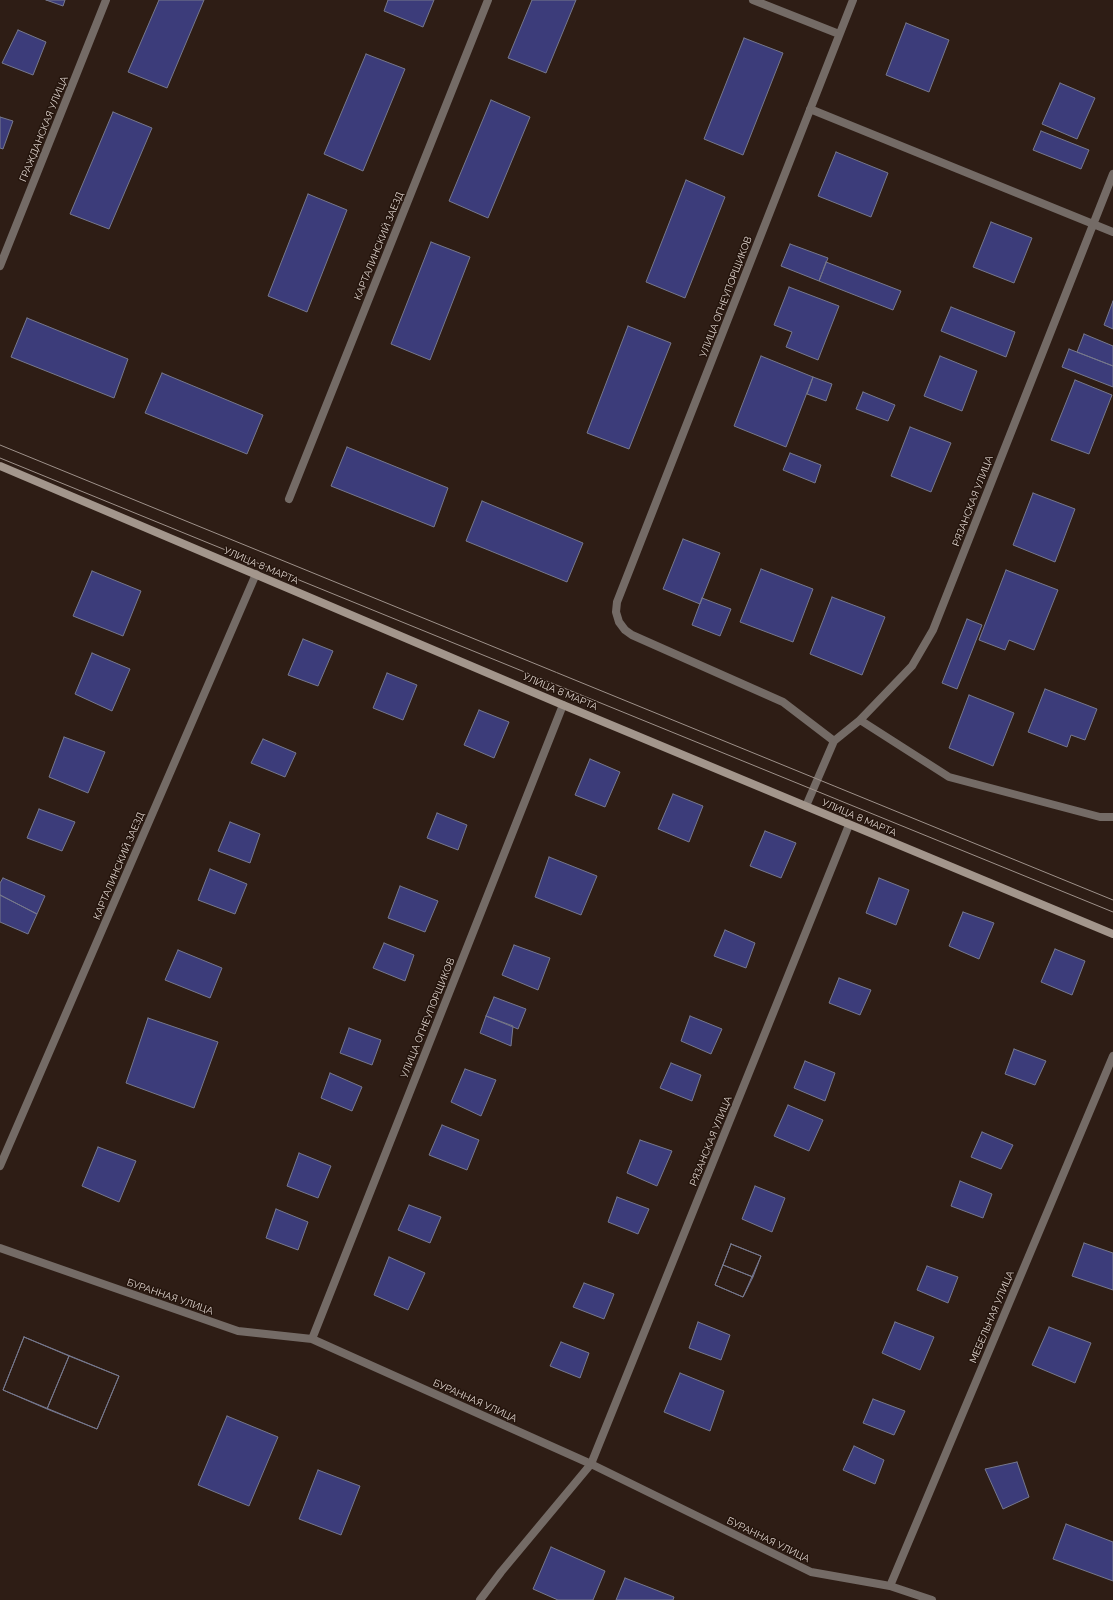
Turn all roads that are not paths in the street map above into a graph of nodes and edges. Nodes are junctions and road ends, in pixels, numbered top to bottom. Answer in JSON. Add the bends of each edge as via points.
{"nodes":[{"id":1,"x":106,"y":0,"type":"edge"},
{"id":2,"x":488,"y":0,"type":"edge"},
{"id":3,"x":754,"y":0,"type":"edge"},
{"id":4,"x":853,"y":0,"type":"edge"},
{"id":5,"x":839,"y":34,"type":"junction"},
{"id":6,"x":810,"y":109,"type":"junction"},
{"id":7,"x":1113,"y":174,"type":"edge"},
{"id":8,"x":1093,"y":223,"type":"junction"},
{"id":9,"x":1113,"y":232,"type":"edge"},
{"id":10,"x":0,"y":266,"type":"edge"},
{"id":11,"x":0,"y":466,"type":"edge"},
{"id":12,"x":289,"y":499,"type":"dead end"},
{"id":13,"x":256,"y":574,"type":"junction"},
{"id":14,"x":563,"y":705,"type":"junction"},
{"id":15,"x":860,"y":720,"type":"junction"},
{"id":16,"x":834,"y":741,"type":"junction"},
{"id":17,"x":806,"y":806,"type":"junction"},
{"id":18,"x":1113,"y":817,"type":"edge"},
{"id":19,"x":849,"y":825,"type":"junction"},
{"id":20,"x":1113,"y":934,"type":"edge"},
{"id":21,"x":1113,"y":1056,"type":"edge"},
{"id":22,"x":0,"y":1166,"type":"edge"},
{"id":23,"x":0,"y":1248,"type":"edge"},
{"id":24,"x":312,"y":1339,"type":"junction"},
{"id":25,"x":591,"y":1464,"type":"junction"},
{"id":26,"x":890,"y":1586,"type":"junction"},
{"id":27,"x":480,"y":1600,"type":"edge"},
{"id":28,"x":932,"y":1600,"type":"edge"}],
"edges":[{"from":1,"to":10,"type":"street","name":"ГРАЖДАНСКАЯ УЛИЦА"},
{"from":2,"to":12,"type":"street","name":"КАРТАЛИНСКИЙ ЗАЕЗД"},
{"from":3,"to":5,"type":"street"},
{"from":4,"to":5,"type":"street","name":"УЛИЦА ОГНЕУПОРЩИКОВ"},
{"from":5,"to":6,"type":"street","name":"УЛИЦА ОГНЕУПОРЩИКОВ"},
{"from":6,"to":8,"type":"street"},
{"from":6,"to":16,"type":"street","name":"УЛИЦА ОГНЕУПОРЩИКОВ","via":[[617,602],[616,612],[619,622],[632,635],[784,702]]},
{"from":7,"to":8,"type":"street","name":"РЯЗАНСКАЯ УЛИЦА"},
{"from":8,"to":9,"type":"street"},
{"from":8,"to":15,"type":"street","name":"РЯЗАНСКАЯ УЛИЦА","via":[[933,630],[912,666]]},
{"from":11,"to":13,"type":"street","name":"УЛИЦА 8 МАРТА"},
{"from":13,"to":14,"type":"street","name":"УЛИЦА 8 МАРТА"},
{"from":13,"to":22,"type":"street","name":"КАРТАЛИНСКИЙ ЗАЕЗД"},
{"from":14,"to":17,"type":"street","name":"УЛИЦА 8 МАРТА"},
{"from":14,"to":24,"type":"street","name":"УЛИЦА ОГНЕУПОРЩИКОВ"},
{"from":15,"to":16,"type":"street","name":"РЯЗАНСКАЯ УЛИЦА"},
{"from":15,"to":18,"type":"street","via":[[949,777],[1100,817]]},
{"from":16,"to":17,"type":"street","name":"РЯЗАНСКАЯ УЛИЦА"},
{"from":17,"to":19,"type":"street","name":"УЛИЦА 8 МАРТА"},
{"from":19,"to":20,"type":"street","name":"УЛИЦА 8 МАРТА"},
{"from":19,"to":25,"type":"street","name":"РЯЗАНСКАЯ УЛИЦА"},
{"from":21,"to":26,"type":"street","name":"МЕБЕЛЬНАЯ УЛИЦА"},
{"from":23,"to":24,"type":"street","name":"БУРАННАЯ УЛИЦА","via":[[238,1331]]},
{"from":24,"to":25,"type":"street","name":"БУРАННАЯ УЛИЦА"},
{"from":25,"to":26,"type":"street","name":"БУРАННАЯ УЛИЦА","via":[[811,1572]]},
{"from":25,"to":27,"type":"street","name":"РЯЗАНСКАЯ УЛИЦА"},
{"from":26,"to":28,"type":"street","name":"БУРАННАЯ УЛИЦА"}]}
